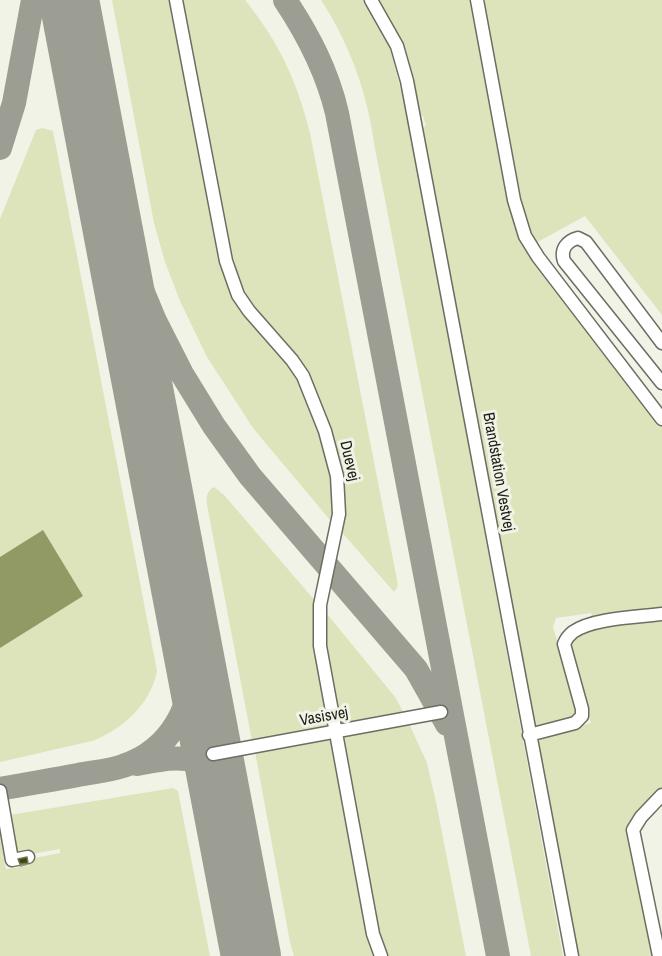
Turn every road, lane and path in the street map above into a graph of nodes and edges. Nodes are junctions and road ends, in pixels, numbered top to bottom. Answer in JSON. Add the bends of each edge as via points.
{"nodes":[{"id":1,"x":176,"y":0,"type":"edge"},
{"id":2,"x":371,"y":0,"type":"edge"},
{"id":3,"x":477,"y":0,"type":"edge"},
{"id":4,"x":662,"y":342,"type":"edge"},
{"id":5,"x":662,"y":383,"type":"edge"},
{"id":6,"x":662,"y":419,"type":"edge"},
{"id":7,"x":662,"y":614,"type":"edge"},
{"id":8,"x":441,"y":712,"type":"dead end"},
{"id":9,"x":335,"y":731,"type":"junction"},
{"id":10,"x":529,"y":735,"type":"junction"},
{"id":11,"x":213,"y":754,"type":"dead end"},
{"id":12,"x":0,"y":791,"type":"edge"},
{"id":13,"x":662,"y":795,"type":"edge"},
{"id":14,"x":28,"y":857,"type":"edge"},
{"id":15,"x":381,"y":956,"type":"edge"},
{"id":16,"x":572,"y":956,"type":"edge"},
{"id":17,"x":659,"y":956,"type":"edge"}],
"edges":[{"from":1,"to":9,"type":"lane","name":"Duevej","via":[[226,261],[238,295],[303,376],[325,431],[337,476],[339,514],[318,624]]},
{"from":2,"to":10,"type":"lane","name":"Brandstation Vestvej","via":[[397,46],[407,81]]},
{"from":3,"to":6,"type":"lane","via":[[514,200],[525,236]]},
{"from":4,"to":5,"type":"lane","via":[[586,242],[570,240],[562,255],[564,261]]},
{"from":7,"to":10,"type":"lane","via":[[603,622],[573,632],[564,644],[582,716],[575,723]]},
{"from":8,"to":9,"type":"lane","name":"Vasisvej"},
{"from":9,"to":11,"type":"lane","name":"Vasisvej"},
{"from":9,"to":15,"type":"lane","name":"Duevej","via":[[373,934]]},
{"from":10,"to":16,"type":"lane","name":"Brandstation Vestvej"},
{"from":12,"to":14,"type":"lane","via":[[12,860]]},
{"from":13,"to":17,"type":"lane","via":[[633,830]]}]}
